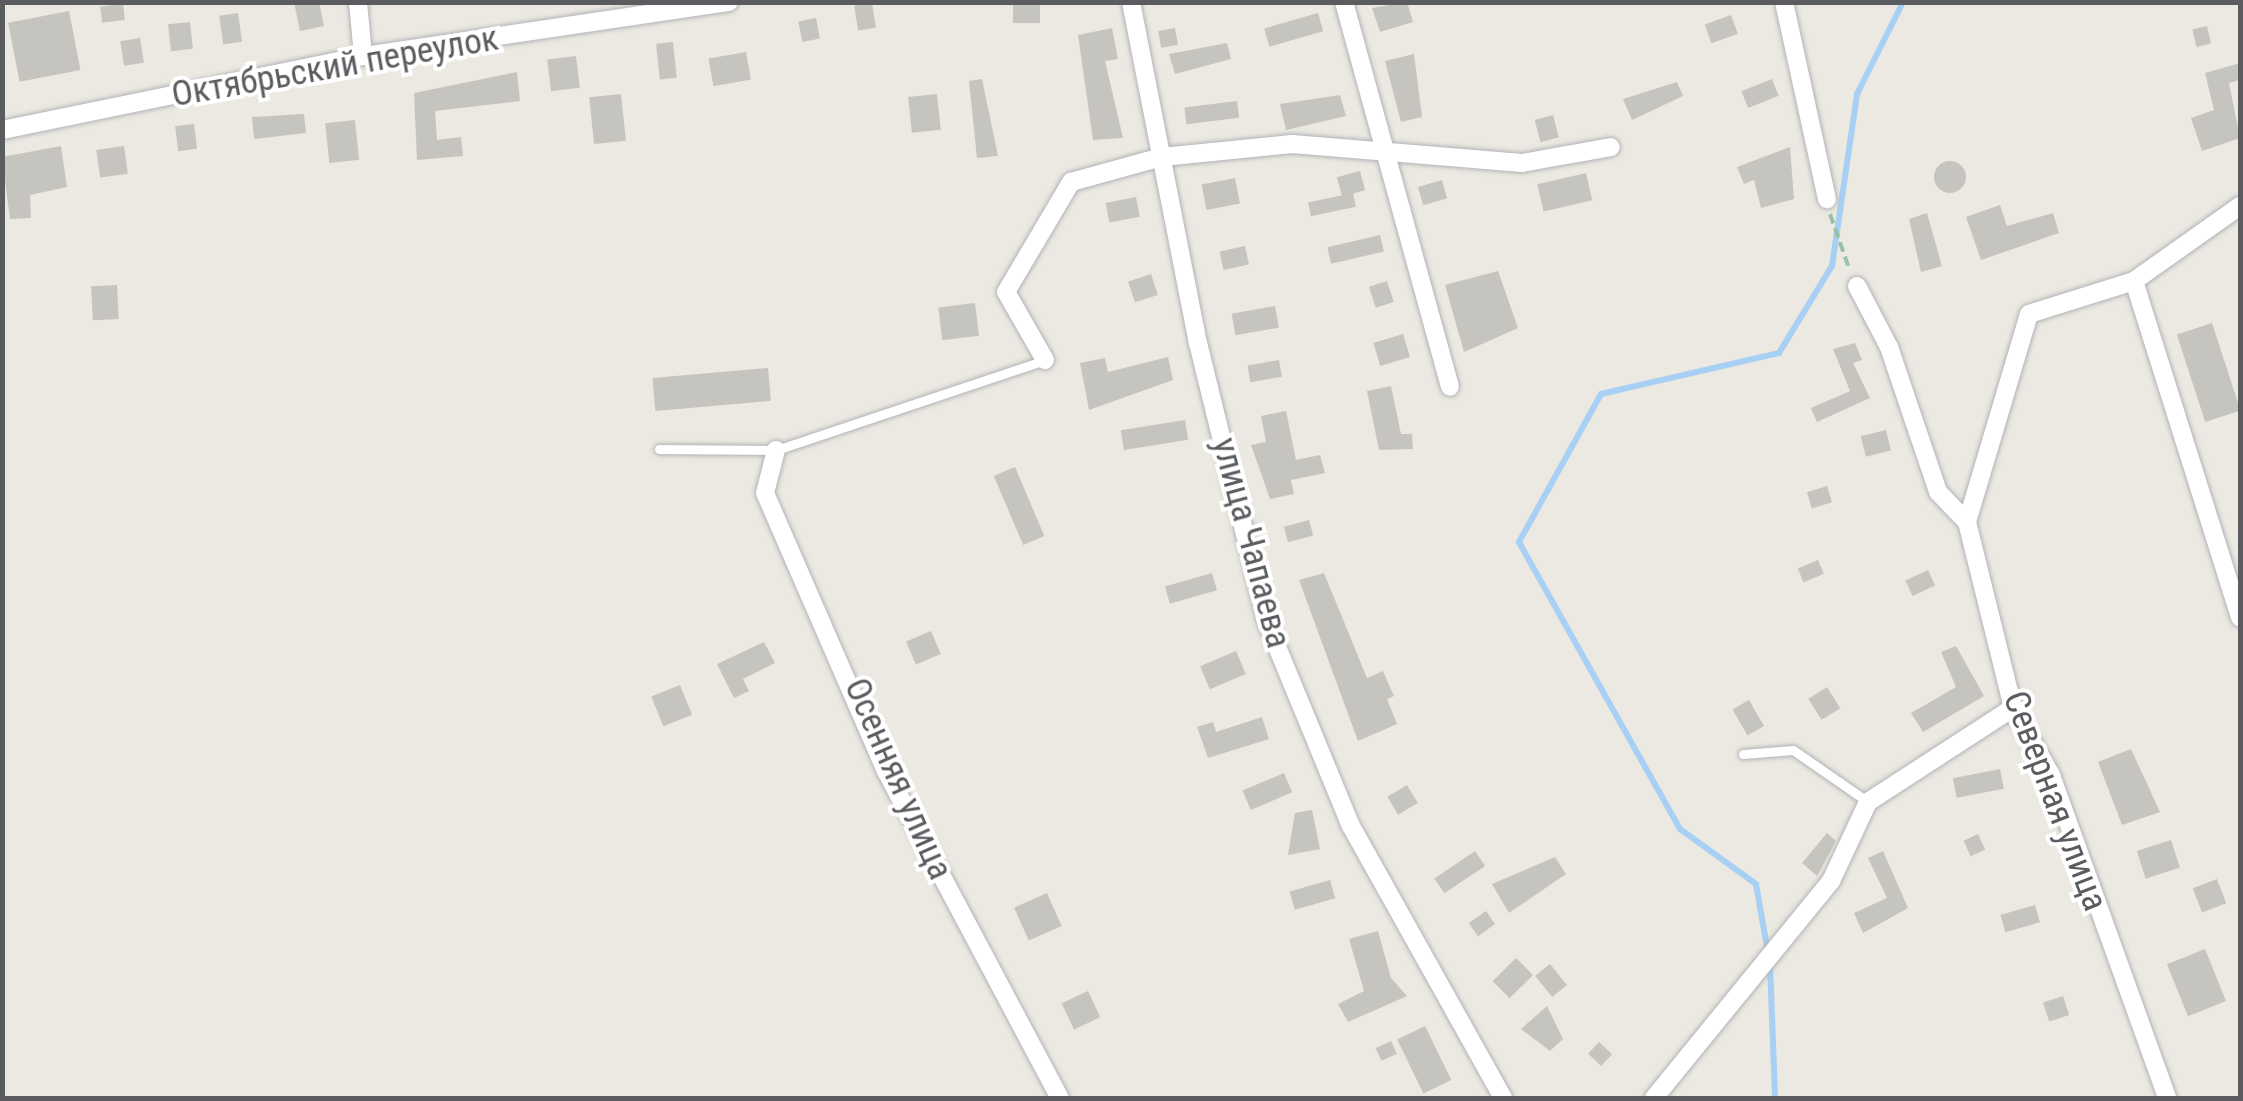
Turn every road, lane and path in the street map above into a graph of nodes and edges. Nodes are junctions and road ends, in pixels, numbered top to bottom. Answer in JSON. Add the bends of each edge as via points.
{"nodes":[{"id":1,"x":358,"y":2,"type":"edge"},
{"id":2,"x":729,"y":2,"type":"edge"},
{"id":3,"x":1131,"y":2,"type":"edge"},
{"id":4,"x":1344,"y":2,"type":"edge"},
{"id":5,"x":1784,"y":2,"type":"edge"},
{"id":6,"x":363,"y":56,"type":"junction"},
{"id":7,"x":2,"y":130,"type":"edge"},
{"id":8,"x":1611,"y":147,"type":"dead end"},
{"id":9,"x":1383,"y":150,"type":"junction"},
{"id":10,"x":1162,"y":157,"type":"junction"},
{"id":11,"x":1827,"y":199,"type":"dead end"},
{"id":12,"x":2240,"y":206,"type":"edge"},
{"id":13,"x":1832,"y":228,"type":"dead end"},
{"id":14,"x":1847,"y":265,"type":"dead end"},
{"id":15,"x":2134,"y":281,"type":"junction"},
{"id":16,"x":1856,"y":286,"type":"dead end"},
{"id":17,"x":1044,"y":360,"type":"joint"},
{"id":18,"x":1450,"y":387,"type":"dead end"},
{"id":19,"x":658,"y":449,"type":"dead end"},
{"id":20,"x":776,"y":450,"type":"junction"},
{"id":21,"x":1967,"y":522,"type":"junction"},
{"id":22,"x":2240,"y":618,"type":"edge"},
{"id":23,"x":2013,"y":708,"type":"junction"},
{"id":24,"x":1743,"y":754,"type":"dead end"},
{"id":25,"x":1868,"y":802,"type":"junction"},
{"id":26,"x":1060,"y":1098,"type":"edge"},
{"id":27,"x":1503,"y":1098,"type":"edge"},
{"id":28,"x":1654,"y":1098,"type":"edge"},
{"id":29,"x":2167,"y":1098,"type":"edge"}],
"edges":[{"from":1,"to":6,"type":"street"},
{"from":2,"to":6,"type":"street","name":"Октябрьский переулок"},
{"from":3,"to":10,"type":"street","name":"улица Чапаева"},
{"from":4,"to":9,"type":"street"},
{"from":5,"to":11,"type":"street"},
{"from":6,"to":7,"type":"street","name":"Октябрьский переулок"},
{"from":8,"to":9,"type":"street","via":[[1522,163]]},
{"from":9,"to":10,"type":"street","via":[[1292,144]]},
{"from":9,"to":18,"type":"street"},
{"from":10,"to":17,"type":"street","via":[[1071,182],[1049,207],[1006,292]]},
{"from":10,"to":27,"type":"street","name":"улица Чапаева","via":[[1266,620],[1351,826]]},
{"from":12,"to":15,"type":"street"},
{"from":13,"to":14,"type":"path"},
{"from":15,"to":21,"type":"street","via":[[2029,314]]},
{"from":15,"to":22,"type":"street"},
{"from":16,"to":21,"type":"street","name":"Северная улица","via":[[1888,347],[1938,492]]},
{"from":17,"to":20,"type":"lane"},
{"from":19,"to":20,"type":"lane"},
{"from":20,"to":26,"type":"street","name":"Осенняя улица","via":[[765,494],[888,773]]},
{"from":21,"to":23,"type":"street","name":"Северная улица"},
{"from":23,"to":25,"type":"street"},
{"from":23,"to":29,"type":"street","name":"Северная улица","via":[[2051,775]]},
{"from":24,"to":25,"type":"lane","via":[[1794,750]]},
{"from":25,"to":28,"type":"street","via":[[1831,881]]}]}
